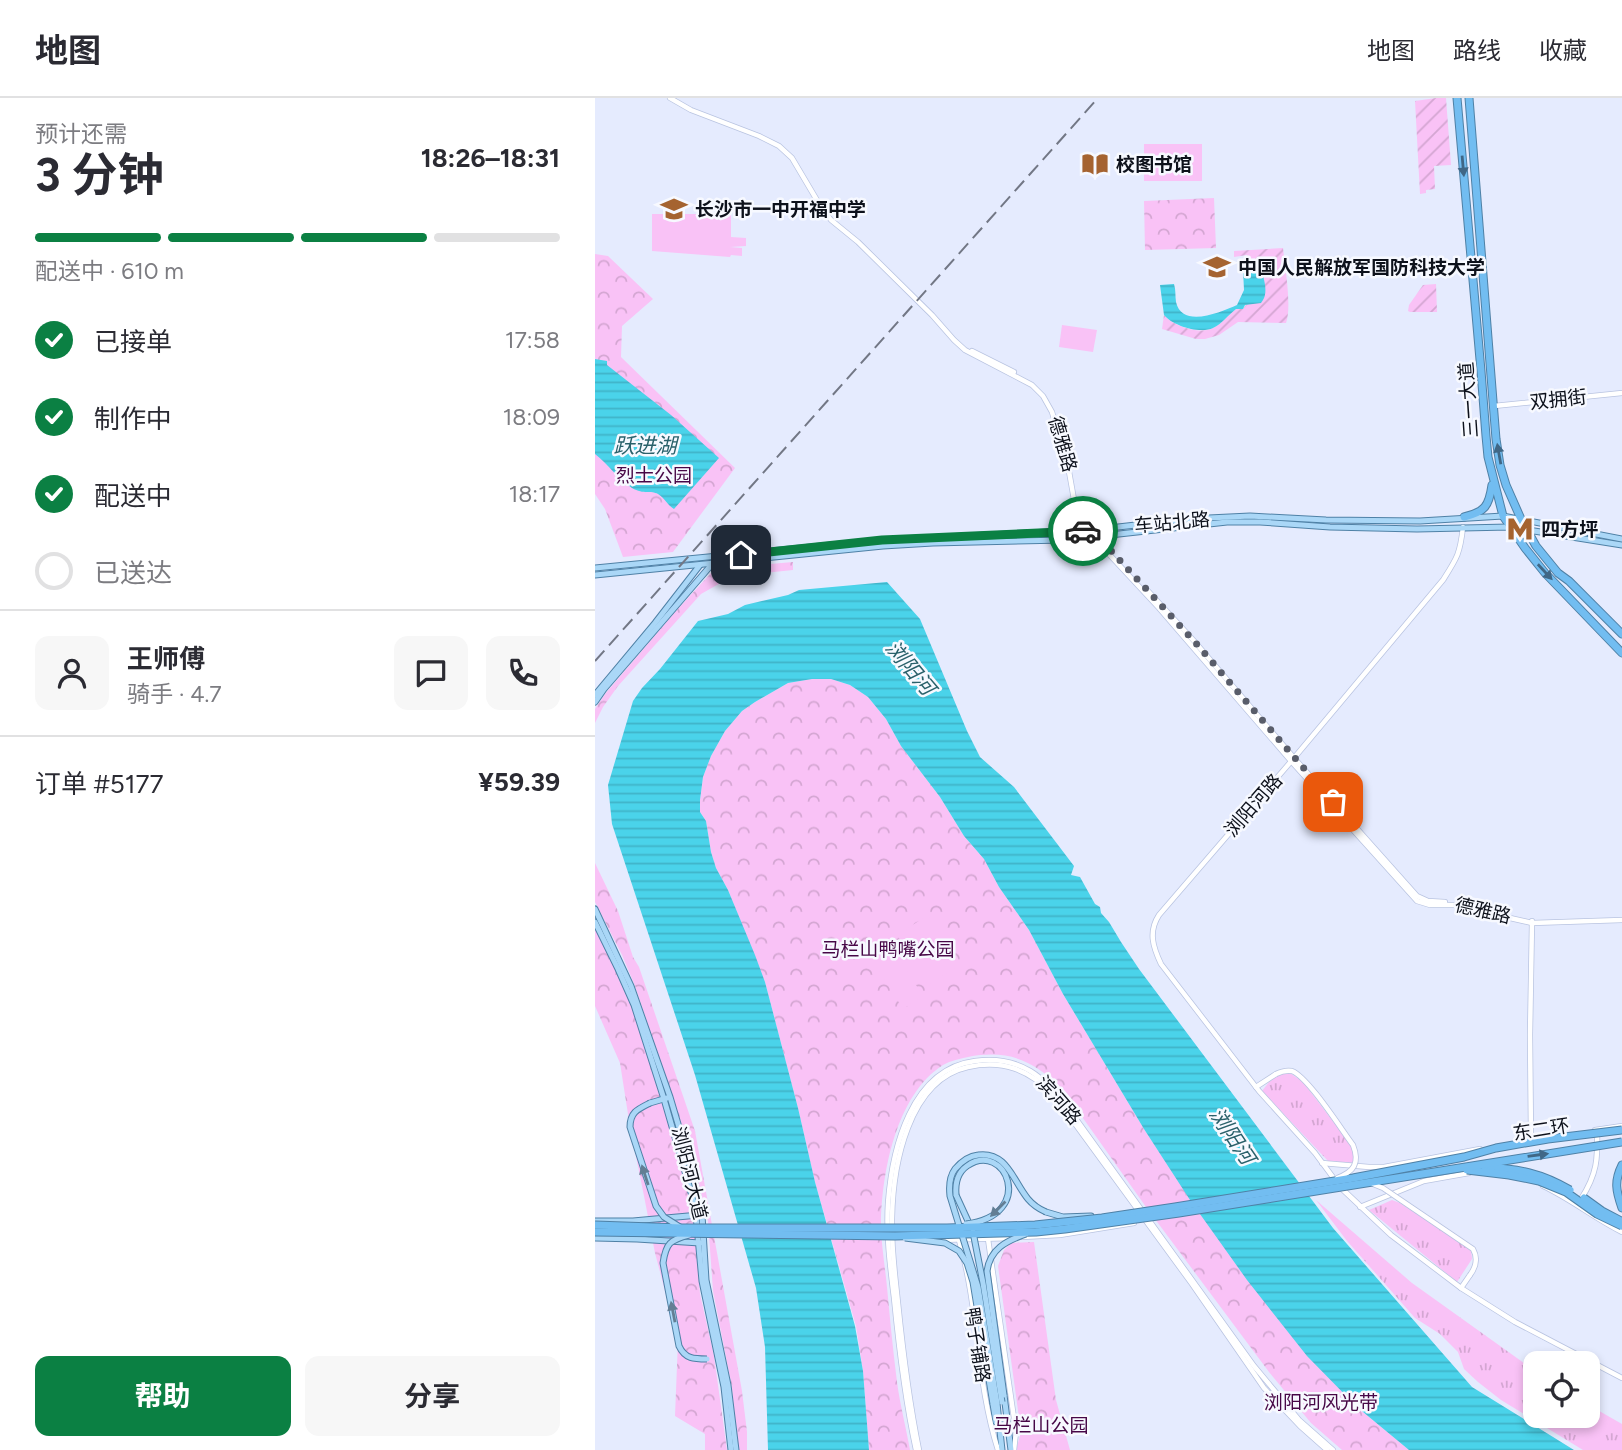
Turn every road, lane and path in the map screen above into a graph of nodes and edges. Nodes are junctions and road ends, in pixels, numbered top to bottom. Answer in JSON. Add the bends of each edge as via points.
{"nodes":[{"id":1,"x":672,"y":98,"type":"edge"},
{"id":2,"x":1457,"y":98,"type":"edge"},
{"id":3,"x":1469,"y":98,"type":"edge"},
{"id":4,"x":1622,"y":393,"type":"edge"},
{"id":5,"x":1493,"y":406,"type":"junction"},
{"id":6,"x":1493,"y":477,"type":"junction"},
{"id":7,"x":1503,"y":516,"type":"junction"},
{"id":8,"x":1464,"y":517,"type":"junction"},
{"id":9,"x":1521,"y":519,"type":"junction"},
{"id":10,"x":1086,"y":522,"type":"junction"},
{"id":11,"x":1463,"y":527,"type":"junction"},
{"id":12,"x":1509,"y":527,"type":"junction"},
{"id":13,"x":1525,"y":528,"type":"junction"},
{"id":14,"x":1112,"y":531,"type":"junction"},
{"id":15,"x":1093,"y":534,"type":"junction"},
{"id":16,"x":1622,"y":539,"type":"edge"},
{"id":17,"x":1622,"y":545,"type":"edge"},
{"id":18,"x":1108,"y":548,"type":"junction"},
{"id":19,"x":720,"y":556,"type":"junction"},
{"id":20,"x":708,"y":557,"type":"junction"},
{"id":21,"x":701,"y":564,"type":"junction"},
{"id":22,"x":712,"y":564,"type":"junction"},
{"id":23,"x":595,"y":568,"type":"edge"},
{"id":24,"x":595,"y":575,"type":"edge"},
{"id":25,"x":1622,"y":634,"type":"edge"},
{"id":26,"x":1622,"y":653,"type":"edge"},
{"id":27,"x":595,"y":695,"type":"edge"},
{"id":28,"x":595,"y":702,"type":"edge"},
{"id":29,"x":1292,"y":759,"type":"junction"},
{"id":30,"x":595,"y":909,"type":"edge"},
{"id":31,"x":1622,"y":919,"type":"edge"},
{"id":32,"x":595,"y":922,"type":"edge"},
{"id":33,"x":1532,"y":922,"type":"junction"},
{"id":34,"x":1256,"y":1087,"type":"junction"},
{"id":35,"x":667,"y":1098,"type":"junction"},
{"id":36,"x":1597,"y":1130,"type":"junction"},
{"id":37,"x":1622,"y":1130,"type":"edge"},
{"id":38,"x":1531,"y":1139,"type":"junction"},
{"id":39,"x":1622,"y":1142,"type":"edge"},
{"id":40,"x":1321,"y":1163,"type":"junction"},
{"id":41,"x":1622,"y":1165,"type":"edge"},
{"id":42,"x":1471,"y":1166,"type":"junction"},
{"id":43,"x":1396,"y":1178,"type":"junction"},
{"id":44,"x":1329,"y":1181,"type":"junction"},
{"id":45,"x":1369,"y":1182,"type":"junction"},
{"id":46,"x":1576,"y":1205,"type":"junction"},
{"id":47,"x":1360,"y":1207,"type":"junction"},
{"id":48,"x":1622,"y":1208,"type":"edge"},
{"id":49,"x":1143,"y":1214,"type":"junction"},
{"id":50,"x":699,"y":1215,"type":"junction"},
{"id":51,"x":1112,"y":1216,"type":"junction"},
{"id":52,"x":1147,"y":1221,"type":"junction"},
{"id":53,"x":595,"y":1223,"type":"edge"},
{"id":54,"x":1622,"y":1224,"type":"edge"},
{"id":55,"x":682,"y":1228,"type":"junction"},
{"id":56,"x":900,"y":1228,"type":"junction"},
{"id":57,"x":972,"y":1231,"type":"junction"},
{"id":58,"x":595,"y":1232,"type":"edge"},
{"id":59,"x":1036,"y":1232,"type":"junction"},
{"id":60,"x":1622,"y":1232,"type":"edge"},
{"id":61,"x":692,"y":1234,"type":"junction"},
{"id":62,"x":891,"y":1236,"type":"junction"},
{"id":63,"x":595,"y":1238,"type":"edge"},
{"id":64,"x":988,"y":1239,"type":"junction"},
{"id":65,"x":959,"y":1240,"type":"junction"},
{"id":66,"x":702,"y":1243,"type":"junction"},
{"id":67,"x":1461,"y":1288,"type":"junction"},
{"id":68,"x":720,"y":1357,"type":"junction"},
{"id":69,"x":1622,"y":1378,"type":"edge"},
{"id":70,"x":997,"y":1403,"type":"junction"},
{"id":71,"x":734,"y":1450,"type":"edge"},
{"id":72,"x":918,"y":1450,"type":"edge"},
{"id":73,"x":1001,"y":1450,"type":"edge"},
{"id":74,"x":1011,"y":1450,"type":"edge"},
{"id":75,"x":1327,"y":1450,"type":"edge"},
{"id":76,"x":1333,"y":1450,"type":"edge"}],
"edges":[{"from":1,"to":10,"type":"street","name":"德雅路","via":[[779,144],[832,218],[859,239],[953,336],[1040,387],[1063,439],[1076,502]]},
{"from":1,"to":15,"type":"street","name":"德雅路","via":[[779,146],[792,158],[831,220],[859,242],[959,345],[1040,391],[1061,440],[1075,505]]},
{"from":2,"to":6,"type":"highway","name":"三一大道","one_way":true},
{"from":3,"to":5,"type":"highway","name":"三一大道"},
{"from":4,"to":5,"type":"street","name":"双拥街"},
{"from":9,"to":5,"type":"highway","name":"三一大道","one_way":true,"via":[[1500,465]]},
{"from":6,"to":7,"type":"highway","name":"三一大道"},
{"from":6,"to":8,"type":"highway","via":[[1488,503],[1478,514]]},
{"from":7,"to":8,"type":"main road","name":"车站北路"},
{"from":7,"to":9,"type":"main road","name":"车站北路"},
{"from":7,"to":12,"type":"highway","name":"三一大道"},
{"from":8,"to":14,"type":"main road","name":"车站北路","via":[[1420,521],[1250,516],[1188,519]]},
{"from":9,"to":13,"type":"highway","name":"三一大道"},
{"from":9,"to":16,"type":"main road","name":"车站北路"},
{"from":10,"to":14,"type":"street"},
{"from":10,"to":15,"type":"street","name":"德雅路"},
{"from":11,"to":12,"type":"main road","name":"车站北路"},
{"from":11,"to":14,"type":"main road","name":"车站北路","via":[[1227,522]]},
{"from":11,"to":29,"type":"street","name":"浏阳河路","via":[[1458,556],[1443,580]]},
{"from":12,"to":13,"type":"main road","name":"车站北路"},
{"from":12,"to":26,"type":"highway","name":"三一大道","one_way":true,"via":[[1545,573]]},
{"from":13,"to":17,"type":"main road","name":"车站北路"},
{"from":13,"to":25,"type":"highway","name":"三一大道","via":[[1558,573]]},
{"from":14,"to":15,"type":"main road","name":"车站北路"},
{"from":14,"to":18,"type":"main road"},
{"from":15,"to":18,"type":"street","name":"德雅路"},
{"from":15,"to":19,"type":"main road","name":"车站北路","via":[[882,540]]},
{"from":15,"to":22,"type":"main road","name":"车站北路","via":[[1034,542],[883,546]]},
{"from":15,"to":29,"type":"street","name":"德雅路"},
{"from":18,"to":29,"type":"street","name":"德雅路","via":[[1194,641]]},
{"from":19,"to":20,"type":"main road","name":"车站北路"},
{"from":19,"to":22,"type":"main road"},
{"from":20,"to":21,"type":"main road"},
{"from":20,"to":23,"type":"main road","name":"车站北路"},
{"from":21,"to":22,"type":"main road","name":"车站北路"},
{"from":21,"to":24,"type":"main road","name":"车站北路"},
{"from":21,"to":27,"type":"main road"},
{"from":22,"to":28,"type":"main road"},
{"from":29,"to":33,"type":"street","name":"德雅路","via":[[1420,899],[1461,902],[1493,915]]},
{"from":29,"to":33,"type":"street","name":"德雅路","via":[[1417,901],[1463,905],[1490,917]]},
{"from":29,"to":34,"type":"street","name":"浏阳河路","via":[[1152,928],[1161,964]]},
{"from":30,"to":35,"type":"main road","name":"浏阳河大道","via":[[631,986]]},
{"from":31,"to":33,"type":"street","name":"德雅路"},
{"from":32,"to":35,"type":"main road","name":"浏阳河大道","via":[[633,1005]]},
{"from":33,"to":38,"type":"street"},
{"from":34,"to":40,"type":"street"},
{"from":34,"to":44,"type":"street","bridge":true,"via":[[1290,1070],[1311,1088],[1356,1154],[1355,1166]]},
{"from":35,"to":50,"type":"main road","name":"浏阳河大道"},
{"from":55,"to":35,"type":"main road","one_way":true,"bridge":true,"via":[[656,1206],[630,1127],[636,1110]]},
{"from":36,"to":37,"type":"street"},
{"from":36,"to":38,"type":"street"},
{"from":36,"to":46,"type":"street","via":[[1595,1170]]},
{"from":37,"to":44,"type":"highway","bridge":true,"via":[[1509,1146]]},
{"from":38,"to":40,"type":"street","via":[[1384,1167]]},
{"from":42,"to":39,"type":"highway","one_way":true,"bridge":true},
{"from":40,"to":47,"type":"street"},
{"from":41,"to":48,"type":"highway","via":[[1617,1176]]},
{"from":42,"to":43,"type":"highway","bridge":true},
{"from":42,"to":54,"type":"highway","bridge":true,"via":[[1538,1174]]},
{"from":43,"to":45,"type":"highway","bridge":true},
{"from":43,"to":54,"type":"highway","bridge":true,"via":[[1473,1170],[1539,1181]]},
{"from":44,"to":51,"type":"highway","bridge":true},
{"from":45,"to":59,"type":"highway","bridge":true},
{"from":45,"to":67,"type":"street","bridge":true,"via":[[1473,1249],[1475,1269]]},
{"from":46,"to":47,"type":"street","via":[[1532,1181],[1470,1173],[1424,1181]]},
{"from":46,"to":60,"type":"street"},
{"from":47,"to":67,"type":"street"},
{"from":49,"to":52,"type":"street","name":"滨河路"},
{"from":49,"to":57,"type":"street","via":[[1051,1227]]},
{"from":49,"to":62,"type":"street","name":"滨河路","via":[[1044,1086],[1022,1071],[981,1064],[943,1077],[919,1103],[899,1162]]},
{"from":50,"to":53,"type":"main road"},
{"from":50,"to":66,"type":"main road","name":"浏阳河大道"},
{"from":51,"to":56,"type":"highway","bridge":true,"via":[[1012,1227]]},
{"from":51,"to":70,"type":"main road","bridge":true,"via":[[1063,1217],[1039,1209],[1006,1164],[992,1156],[969,1157],[955,1169],[950,1196],[978,1287]]},
{"from":52,"to":64,"type":"street","via":[[1060,1235]]},
{"from":52,"to":75,"type":"street","name":"滨河路","via":[[1264,1388]]},
{"from":52,"to":76,"type":"street","name":"滨河路","via":[[1261,1374],[1299,1420]]},
{"from":53,"to":55,"type":"highway","bridge":true},
{"from":55,"to":56,"type":"highway","bridge":true},
{"from":57,"to":56,"type":"main road","one_way":true,"bridge":true,"via":[[968,1221],[958,1202],[957,1180],[971,1163],[990,1162],[1003,1171],[1010,1185],[998,1212],[979,1222],[969,1224]]},
{"from":57,"to":62,"type":"street"},
{"from":57,"to":70,"type":"main road","bridge":true,"via":[[982,1274]]},
{"from":58,"to":61,"type":"highway","bridge":true},
{"from":59,"to":62,"type":"highway","bridge":true},
{"from":59,"to":74,"type":"main road","name":"鸭子铺路","bridge":true,"via":[[1002,1244],[988,1262]]},
{"from":61,"to":62,"type":"highway","bridge":true},
{"from":68,"to":61,"type":"main road","one_way":true,"bridge":true,"via":[[690,1358],[679,1346],[663,1263],[673,1240]]},
{"from":62,"to":65,"type":"street"},
{"from":62,"to":70,"type":"main road","bridge":true,"via":[[945,1243],[963,1256],[973,1282]]},
{"from":62,"to":72,"type":"street","name":"滨河路"},
{"from":63,"to":66,"type":"main road"},
{"from":64,"to":65,"type":"street"},
{"from":64,"to":74,"type":"street","name":"鸭子铺路","via":[[1016,1432]]},
{"from":65,"to":73,"type":"street","name":"鸭子铺路","via":[[989,1419]]},
{"from":66,"to":68,"type":"main road","name":"浏阳河大道"},
{"from":67,"to":69,"type":"street"},
{"from":68,"to":71,"type":"main road","name":"浏阳河大道","via":[[732,1412]]},
{"from":70,"to":73,"type":"main road","name":"鸭子铺路"},
{"from":70,"to":74,"type":"main road"}]}
